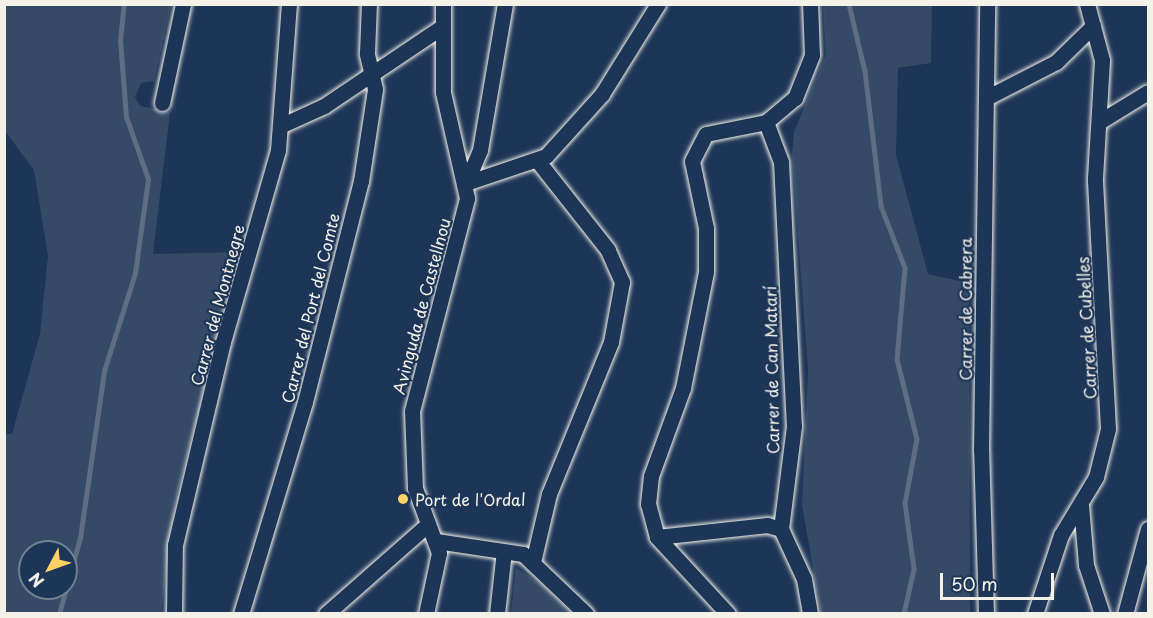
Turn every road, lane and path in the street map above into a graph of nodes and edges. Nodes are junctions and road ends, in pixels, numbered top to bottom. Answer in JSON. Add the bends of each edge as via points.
{"nodes":[{"id":1,"x":183,"y":4,"type":"edge"},
{"id":2,"x":290,"y":4,"type":"edge"},
{"id":3,"x":369,"y":4,"type":"edge"},
{"id":4,"x":443,"y":4,"type":"edge"},
{"id":5,"x":506,"y":4,"type":"edge"},
{"id":6,"x":658,"y":4,"type":"edge"},
{"id":7,"x":810,"y":4,"type":"edge"},
{"id":8,"x":987,"y":4,"type":"edge"},
{"id":9,"x":1088,"y":4,"type":"edge"},
{"id":10,"x":443,"y":26,"type":"junction"},
{"id":11,"x":1093,"y":26,"type":"junction"},
{"id":12,"x":372,"y":72,"type":"junction"},
{"id":13,"x":1149,"y":92,"type":"edge"},
{"id":14,"x":986,"y":99,"type":"junction"},
{"id":15,"x":162,"y":103,"type":"dead end"},
{"id":16,"x":766,"y":122,"type":"junction"},
{"id":17,"x":1099,"y":122,"type":"junction"},
{"id":18,"x":280,"y":126,"type":"junction"},
{"id":19,"x":537,"y":160,"type":"junction"},
{"id":20,"x":466,"y":183,"type":"junction"},
{"id":21,"x":1081,"y":505,"type":"junction"},
{"id":22,"x":428,"y":524,"type":"junction"},
{"id":23,"x":781,"y":529,"type":"junction"},
{"id":24,"x":1149,"y":529,"type":"edge"},
{"id":25,"x":657,"y":537,"type":"junction"},
{"id":26,"x":436,"y":541,"type":"junction"},
{"id":27,"x":504,"y":551,"type":"junction"},
{"id":28,"x":533,"y":562,"type":"junction"},
{"id":29,"x":331,"y":611,"type":"edge"},
{"id":30,"x":174,"y":614,"type":"edge"},
{"id":31,"x":241,"y":614,"type":"edge"},
{"id":32,"x":426,"y":614,"type":"edge"},
{"id":33,"x":497,"y":614,"type":"edge"},
{"id":34,"x":586,"y":614,"type":"edge"},
{"id":35,"x":728,"y":614,"type":"edge"},
{"id":36,"x":810,"y":614,"type":"edge"},
{"id":37,"x":986,"y":614,"type":"edge"},
{"id":38,"x":1035,"y":614,"type":"edge"},
{"id":39,"x":1102,"y":614,"type":"edge"},
{"id":40,"x":1125,"y":614,"type":"edge"}],
"edges":[{"from":1,"to":15,"type":"street"},
{"from":2,"to":18,"type":"street","name":"Carrer del Montnegre"},
{"from":3,"to":12,"type":"street","name":"Carrer del Port del Comte"},
{"from":4,"to":10,"type":"street","name":"Avinguda de Castellnou"},
{"from":5,"to":20,"type":"street","via":[[480,150]]},
{"from":6,"to":19,"type":"street","via":[[602,94]]},
{"from":7,"to":16,"type":"street","via":[[812,55],[804,79],[795,98]]},
{"from":8,"to":14,"type":"street","name":"Carrer de Cabrera"},
{"from":9,"to":11,"type":"street","name":"Carrer de Cubelles"},
{"from":10,"to":12,"type":"street"},
{"from":10,"to":20,"type":"street","name":"Avinguda de Castellnou","via":[[443,92]]},
{"from":11,"to":14,"type":"street","via":[[1082,42],[1056,62]]},
{"from":11,"to":17,"type":"street","name":"Carrer de Cubelles","via":[[1102,60]]},
{"from":12,"to":18,"type":"street","via":[[324,106]]},
{"from":12,"to":31,"type":"street","name":"Carrer del Port del Comte","via":[[373,109],[350,228],[306,402]]},
{"from":13,"to":17,"type":"street"},
{"from":14,"to":37,"type":"street","name":"Carrer de Cabrera"},
{"from":16,"to":23,"type":"street","name":"Carrer de Can Matarí","via":[[781,162],[794,426]]},
{"from":16,"to":25,"type":"street","via":[[720,127],[694,149],[692,172],[707,239],[706,272],[683,388],[651,476],[648,504]]},
{"from":17,"to":21,"type":"street","name":"Carrer de Cubelles","via":[[1095,178],[1109,412],[1096,477]]},
{"from":18,"to":30,"type":"street","name":"Carrer del Montnegre","via":[[176,545]]},
{"from":19,"to":20,"type":"street"},
{"from":19,"to":28,"type":"street","via":[[608,250],[622,282],[611,342],[549,494]]},
{"from":20,"to":22,"type":"street","name":"Avinguda de Castellnou","via":[[462,232],[412,411],[415,488]]},
{"from":21,"to":38,"type":"street","name":"Carrer de Cubelles","via":[[1061,535]]},
{"from":21,"to":39,"type":"street","via":[[1086,565]]},
{"from":22,"to":26,"type":"street","name":"Avinguda de Castellnou"},
{"from":22,"to":29,"type":"street"},
{"from":23,"to":25,"type":"street","via":[[767,525]]},
{"from":23,"to":36,"type":"street","via":[[804,579]]},
{"from":24,"to":40,"type":"street"},
{"from":25,"to":35,"type":"street"},
{"from":26,"to":27,"type":"street"},
{"from":26,"to":32,"type":"street","name":"Avinguda de Castellnou","via":[[439,566]]},
{"from":27,"to":28,"type":"street"},
{"from":27,"to":33,"type":"street"},
{"from":28,"to":34,"type":"street"}]}
